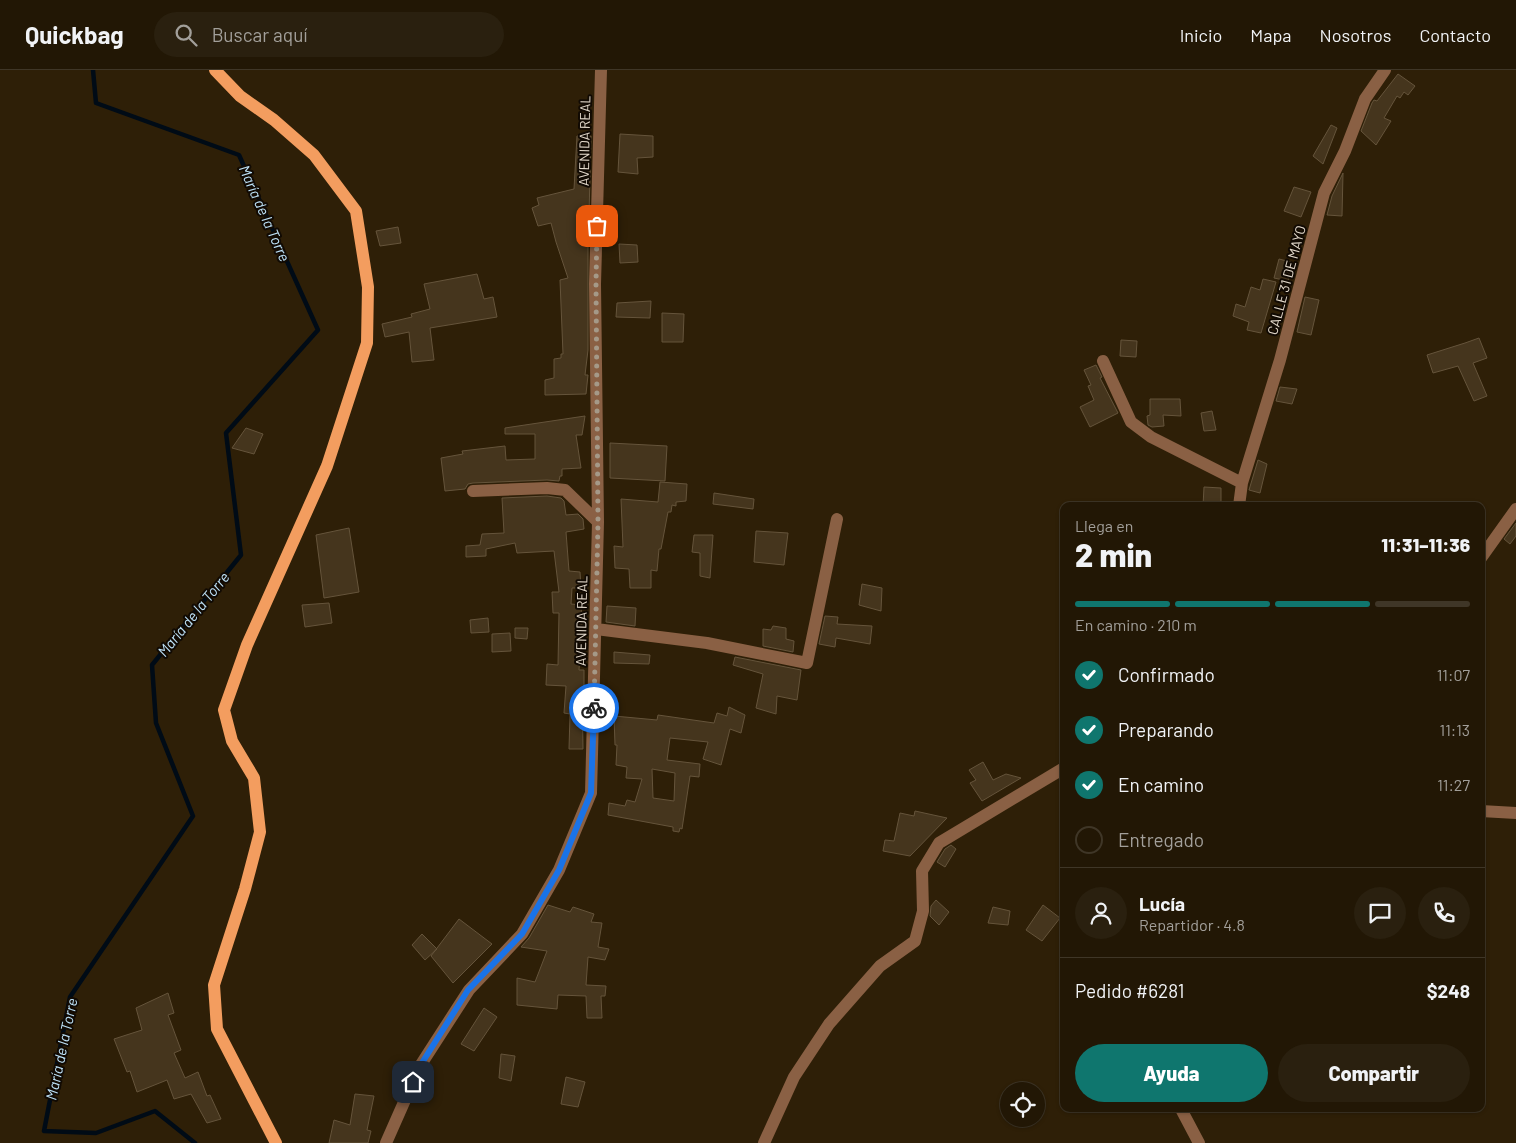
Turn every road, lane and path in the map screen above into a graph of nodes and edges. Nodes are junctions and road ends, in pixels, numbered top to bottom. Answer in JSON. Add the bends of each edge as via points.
{"nodes":[{"id":1,"x":215,"y":70,"type":"edge"},
{"id":2,"x":601,"y":70,"type":"edge"},
{"id":3,"x":1385,"y":70,"type":"edge"},
{"id":4,"x":1104,"y":361,"type":"dead end"},
{"id":5,"x":1242,"y":483,"type":"junction"},
{"id":6,"x":473,"y":491,"type":"dead end"},
{"id":7,"x":1240,"y":502,"type":"edge"},
{"id":8,"x":1516,"y":509,"type":"edge"},
{"id":9,"x":837,"y":519,"type":"dead end"},
{"id":10,"x":598,"y":522,"type":"junction"},
{"id":11,"x":1485,"y":552,"type":"edge"},
{"id":12,"x":596,"y":629,"type":"junction"},
{"id":13,"x":1060,"y":770,"type":"edge"},
{"id":14,"x":1485,"y":811,"type":"edge"},
{"id":15,"x":1516,"y":813,"type":"edge"},
{"id":16,"x":1183,"y":1112,"type":"edge"},
{"id":17,"x":276,"y":1143,"type":"edge"},
{"id":18,"x":386,"y":1143,"type":"edge"},
{"id":19,"x":764,"y":1143,"type":"edge"},
{"id":20,"x":1199,"y":1143,"type":"edge"}],
"edges":[{"from":1,"to":17,"type":"main road","via":[[240,96],[314,155],[356,211],[368,287],[367,343],[327,466],[247,645],[224,710],[232,741],[254,778],[260,832],[214,985],[217,1029]]},
{"from":2,"to":10,"type":"street","name":"AVENIDA REAL","via":[[596,284]]},
{"from":3,"to":5,"type":"street","name":"CALLE 31 DE MAYO","via":[[1365,99],[1324,193],[1280,360]]},
{"from":4,"to":5,"type":"street","via":[[1130,422],[1151,437]]},
{"from":5,"to":7,"type":"street","name":"CALLE 31 DE MAYO"},
{"from":6,"to":10,"type":"street","via":[[564,490]]},
{"from":8,"to":11,"type":"street"},
{"from":9,"to":12,"type":"street","via":[[807,663],[707,643]]},
{"from":10,"to":12,"type":"street","name":"AVENIDA REAL"},
{"from":12,"to":18,"type":"street","name":"AVENIDA REAL","via":[[591,793],[559,870],[522,934],[468,990],[420,1066]]},
{"from":13,"to":19,"type":"street","via":[[939,843],[922,871],[923,911],[915,941],[880,966],[829,1024],[794,1078]]},
{"from":14,"to":15,"type":"street"},
{"from":16,"to":20,"type":"street"}]}
